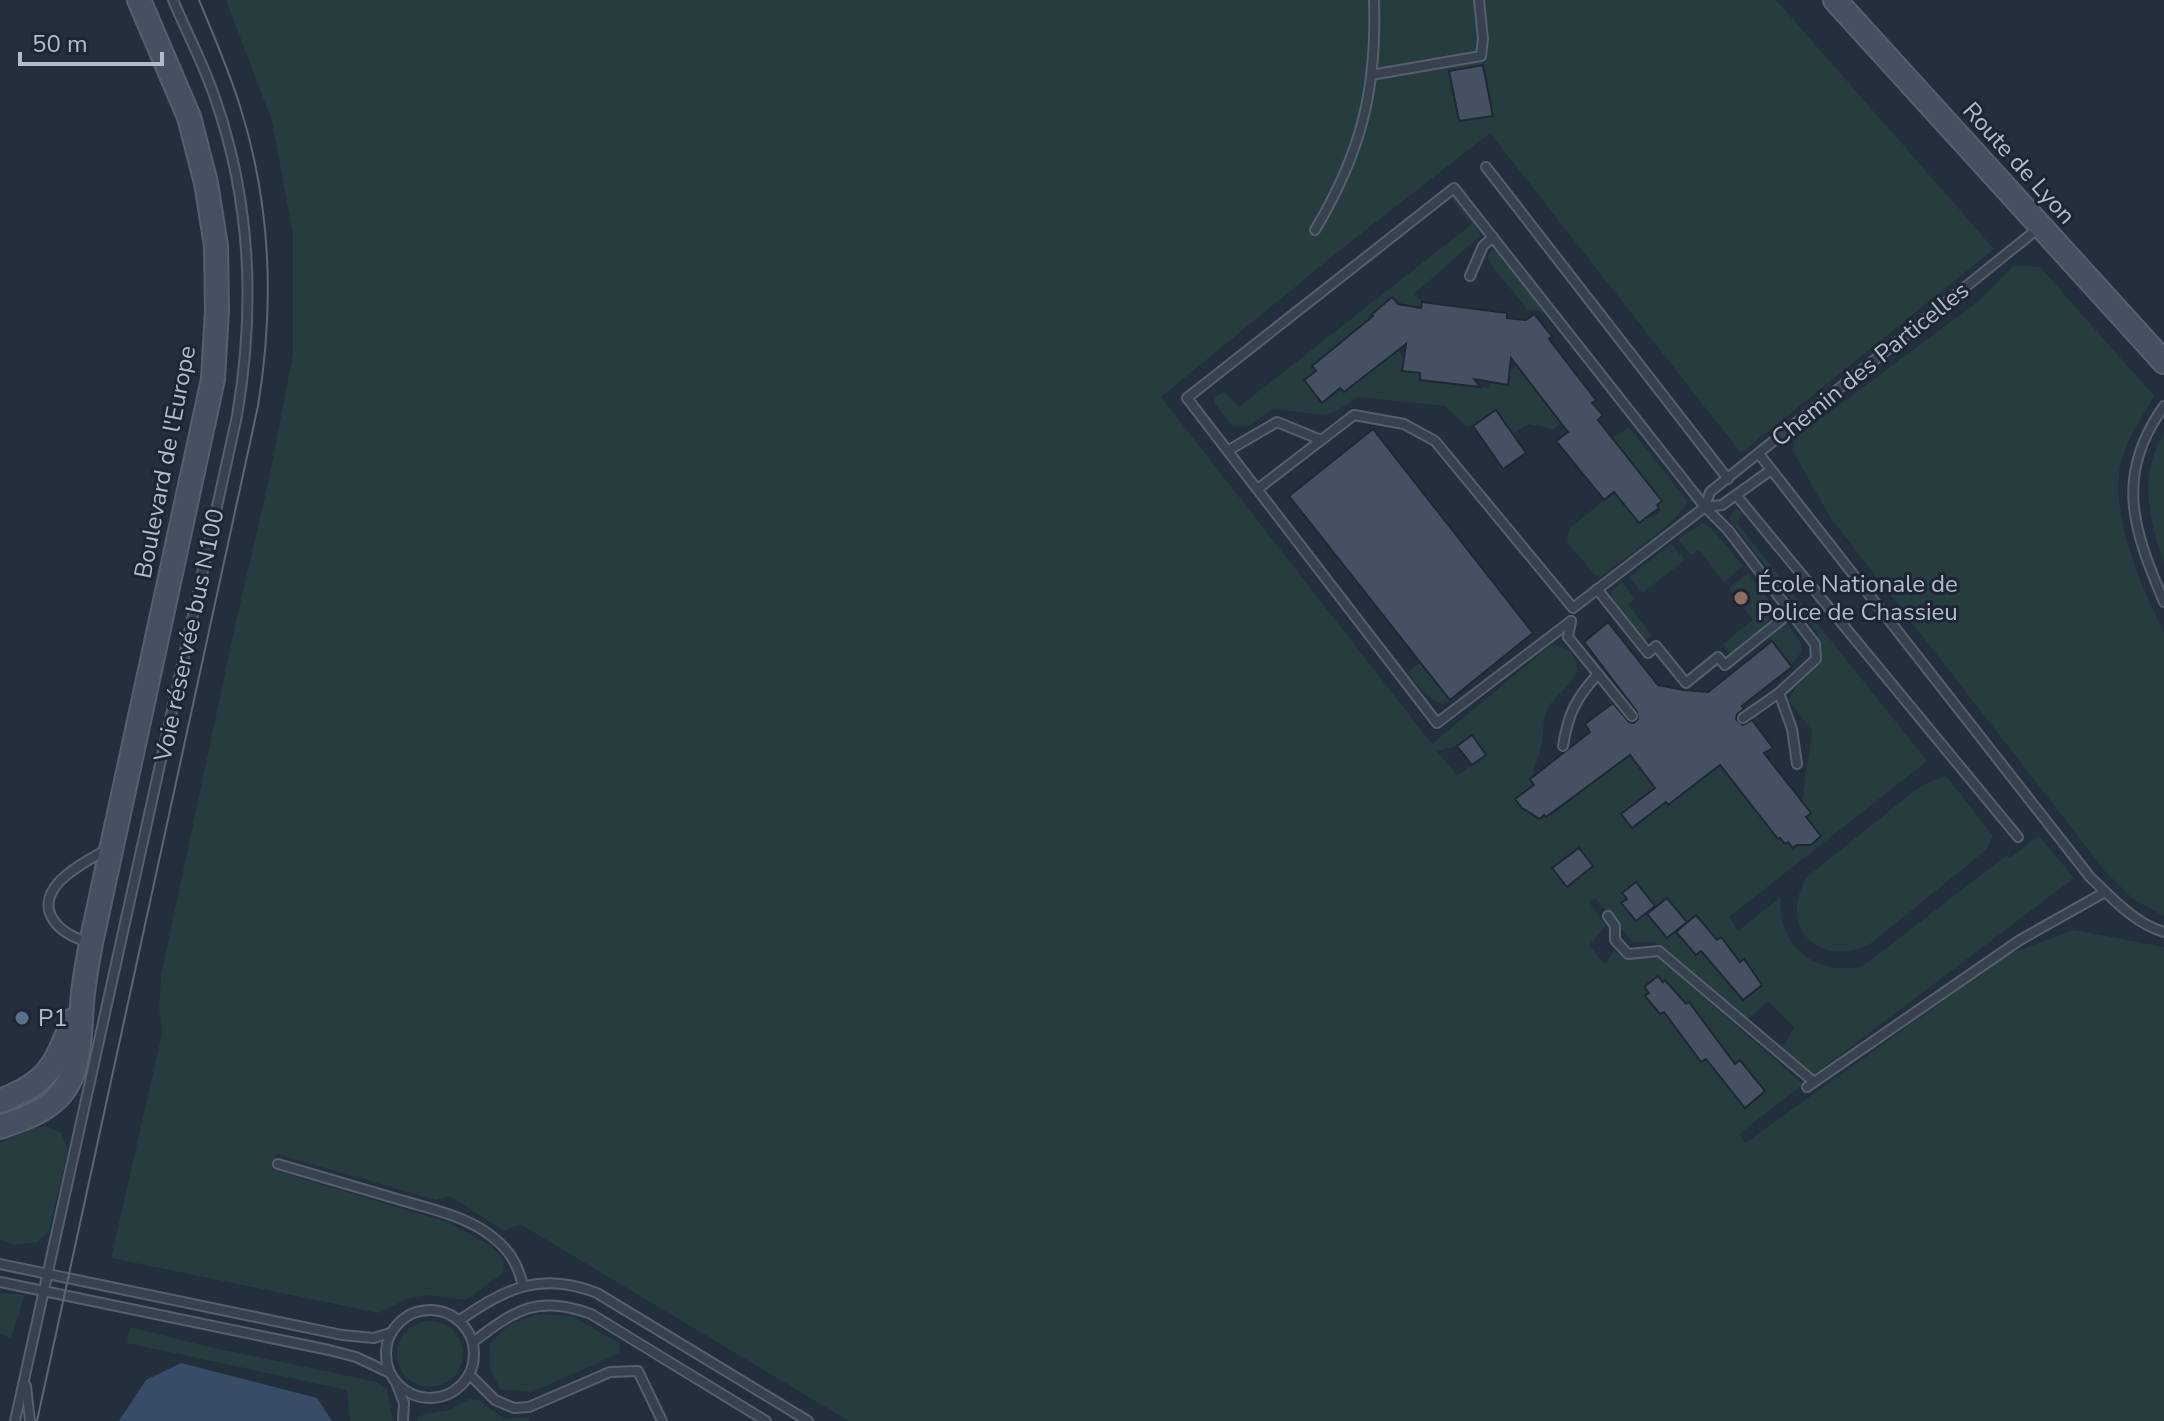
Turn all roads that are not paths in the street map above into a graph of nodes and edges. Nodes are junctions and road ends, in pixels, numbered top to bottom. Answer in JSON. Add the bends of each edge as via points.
{"nodes":[{"id":1,"x":139,"y":0,"type":"edge"},
{"id":2,"x":173,"y":0,"type":"edge"},
{"id":3,"x":1374,"y":0,"type":"edge"},
{"id":4,"x":1479,"y":0,"type":"edge"},
{"id":5,"x":1835,"y":0,"type":"edge"},
{"id":6,"x":1371,"y":75,"type":"junction"},
{"id":7,"x":1486,"y":167,"type":"dead end"},
{"id":8,"x":2042,"y":225,"type":"junction"},
{"id":9,"x":1315,"y":230,"type":"dead end"},
{"id":10,"x":1493,"y":237,"type":"junction"},
{"id":11,"x":1470,"y":276,"type":"dead end"},
{"id":12,"x":2164,"y":362,"type":"edge"},
{"id":13,"x":2164,"y":406,"type":"edge"},
{"id":14,"x":1321,"y":440,"type":"junction"},
{"id":15,"x":1229,"y":450,"type":"junction"},
{"id":16,"x":1759,"y":454,"type":"junction"},
{"id":17,"x":1771,"y":470,"type":"junction"},
{"id":18,"x":1728,"y":479,"type":"junction"},
{"id":19,"x":1259,"y":488,"type":"junction"},
{"id":20,"x":1736,"y":495,"type":"junction"},
{"id":21,"x":1705,"y":507,"type":"junction"},
{"id":22,"x":1597,"y":589,"type":"junction"},
{"id":23,"x":2164,"y":602,"type":"edge"},
{"id":24,"x":1573,"y":608,"type":"junction"},
{"id":25,"x":1791,"y":612,"type":"junction"},
{"id":26,"x":1571,"y":621,"type":"junction"},
{"id":27,"x":1598,"y":674,"type":"junction"},
{"id":28,"x":1779,"y":693,"type":"junction"},
{"id":29,"x":1632,"y":716,"type":"dead end"},
{"id":30,"x":1743,"y":718,"type":"dead end"},
{"id":31,"x":1563,"y":746,"type":"dead end"},
{"id":32,"x":1797,"y":764,"type":"dead end"},
{"id":33,"x":2018,"y":837,"type":"dead end"},
{"id":34,"x":111,"y":846,"type":"junction"},
{"id":35,"x":2105,"y":892,"type":"junction"},
{"id":36,"x":1608,"y":916,"type":"dead end"},
{"id":37,"x":2164,"y":932,"type":"edge"},
{"id":38,"x":91,"y":943,"type":"junction"},
{"id":39,"x":83,"y":993,"type":"junction"},
{"id":40,"x":0,"y":1101,"type":"edge"},
{"id":41,"x":0,"y":1127,"type":"edge"},
{"id":42,"x":278,"y":1164,"type":"dead end"},
{"id":43,"x":0,"y":1264,"type":"edge"},
{"id":44,"x":49,"y":1274,"type":"junction"},
{"id":45,"x":0,"y":1282,"type":"edge"},
{"id":46,"x":523,"y":1286,"type":"junction"},
{"id":47,"x":45,"y":1291,"type":"junction"},
{"id":48,"x":460,"y":1320,"type":"junction"},
{"id":49,"x":390,"y":1333,"type":"junction"},
{"id":50,"x":473,"y":1342,"type":"junction"},
{"id":51,"x":390,"y":1373,"type":"junction"},
{"id":52,"x":470,"y":1375,"type":"junction"},
{"id":53,"x":25,"y":1381,"type":"junction"},
{"id":54,"x":397,"y":1384,"type":"junction"},
{"id":55,"x":15,"y":1421,"type":"edge"},
{"id":56,"x":30,"y":1421,"type":"edge"},
{"id":57,"x":403,"y":1421,"type":"edge"},
{"id":58,"x":662,"y":1421,"type":"edge"},
{"id":59,"x":766,"y":1421,"type":"edge"},
{"id":60,"x":808,"y":1421,"type":"edge"}],
"edges":[{"from":1,"to":34,"type":"street","name":"Boulevard de l'Europe","via":[[189,117],[206,183],[216,246],[217,310],[213,379]]},
{"from":2,"to":44,"type":"lane","name":"Voie réservée bus N100","via":[[216,99],[237,179],[248,260],[247,342],[237,416]]},
{"from":3,"to":6,"type":"lane"},
{"from":4,"to":6,"type":"lane","via":[[1481,56]]},
{"from":5,"to":8,"type":"street","name":"Route de Lyon"},
{"from":6,"to":9,"type":"lane","via":[[1358,143]]},
{"from":7,"to":18,"type":"lane"},
{"from":8,"to":12,"type":"street","name":"Route de Lyon"},
{"from":8,"to":16,"type":"lane","name":"Chemin des Particelles"},
{"from":10,"to":11,"type":"lane","via":[[1483,246]]},
{"from":10,"to":15,"type":"lane","via":[[1454,188],[1187,398]]},
{"from":10,"to":21,"type":"lane"},
{"from":13,"to":23,"type":"lane","via":[[2146,433],[2132,478],[2134,524]]},
{"from":14,"to":15,"type":"lane","via":[[1277,422]]},
{"from":14,"to":19,"type":"lane"},
{"from":14,"to":24,"type":"lane","via":[[1354,415],[1404,424],[1435,441]]},
{"from":15,"to":19,"type":"lane"},
{"from":16,"to":17,"type":"lane","name":"Chemin des Particelles"},
{"from":16,"to":18,"type":"lane"},
{"from":17,"to":20,"type":"lane"},
{"from":17,"to":35,"type":"lane","name":"Chemin des Particelles"},
{"from":18,"to":21,"type":"lane","via":[[1710,492]]},
{"from":19,"to":26,"type":"lane","via":[[1437,723]]},
{"from":20,"to":21,"type":"lane","via":[[1722,505]]},
{"from":20,"to":33,"type":"lane"},
{"from":21,"to":22,"type":"lane"},
{"from":21,"to":25,"type":"lane"},
{"from":22,"to":24,"type":"lane"},
{"from":22,"to":25,"type":"lane","via":[[1648,653],[1656,646],[1686,683],[1718,657],[1725,665]]},
{"from":24,"to":26,"type":"lane"},
{"from":25,"to":28,"type":"lane","via":[[1815,644],[1816,659]]},
{"from":26,"to":27,"type":"lane","via":[[1568,637]]},
{"from":27,"to":29,"type":"lane"},
{"from":27,"to":31,"type":"lane","via":[[1568,717]]},
{"from":28,"to":30,"type":"lane"},
{"from":28,"to":32,"type":"lane"},
{"from":34,"to":38,"type":"street","name":"Boulevard de l'Europe"},
{"from":34,"to":38,"type":"lane","via":[[59,882],[49,906],[64,933]]},
{"from":35,"to":36,"type":"lane","via":[[2020,940],[1810,1084],[1659,951],[1628,954],[1615,940]]},
{"from":35,"to":37,"type":"lane","name":"Chemin des Particelles","via":[[2152,929]]},
{"from":38,"to":39,"type":"street","name":"Boulevard de l'Europe"},
{"from":39,"to":40,"type":"street","via":[[57,1061],[41,1081]]},
{"from":39,"to":41,"type":"street","via":[[72,1078],[37,1113]]},
{"from":42,"to":46,"type":"lane","via":[[473,1224],[510,1253]]},
{"from":43,"to":44,"type":"lane"},
{"from":44,"to":47,"type":"lane","name":"Voie réservée bus N100"},
{"from":44,"to":49,"type":"lane","via":[[342,1335],[374,1338]]},
{"from":45,"to":47,"type":"lane"},
{"from":46,"to":48,"type":"lane","via":[[494,1297]]},
{"from":46,"to":60,"type":"lane","via":[[558,1282],[597,1293]]},
{"from":47,"to":51,"type":"lane","via":[[329,1350]]},
{"from":47,"to":53,"type":"lane","name":"Voie réservée bus N100"},
{"from":48,"to":49,"type":"lane","via":[[435,1309],[422,1310],[398,1322]]},
{"from":48,"to":50,"type":"lane"},
{"from":49,"to":51,"type":"lane","via":[[385,1353]]},
{"from":50,"to":52,"type":"lane"},
{"from":50,"to":59,"type":"lane","via":[[525,1308],[572,1306]]},
{"from":51,"to":54,"type":"lane"},
{"from":52,"to":54,"type":"lane","via":[[461,1386],[436,1398],[421,1398]]},
{"from":52,"to":58,"type":"lane","via":[[495,1400],[514,1408],[529,1407],[610,1372],[638,1371]]},
{"from":53,"to":55,"type":"lane","name":"Voie réservée bus N100"},
{"from":53,"to":56,"type":"lane"},
{"from":54,"to":57,"type":"lane"}]}
